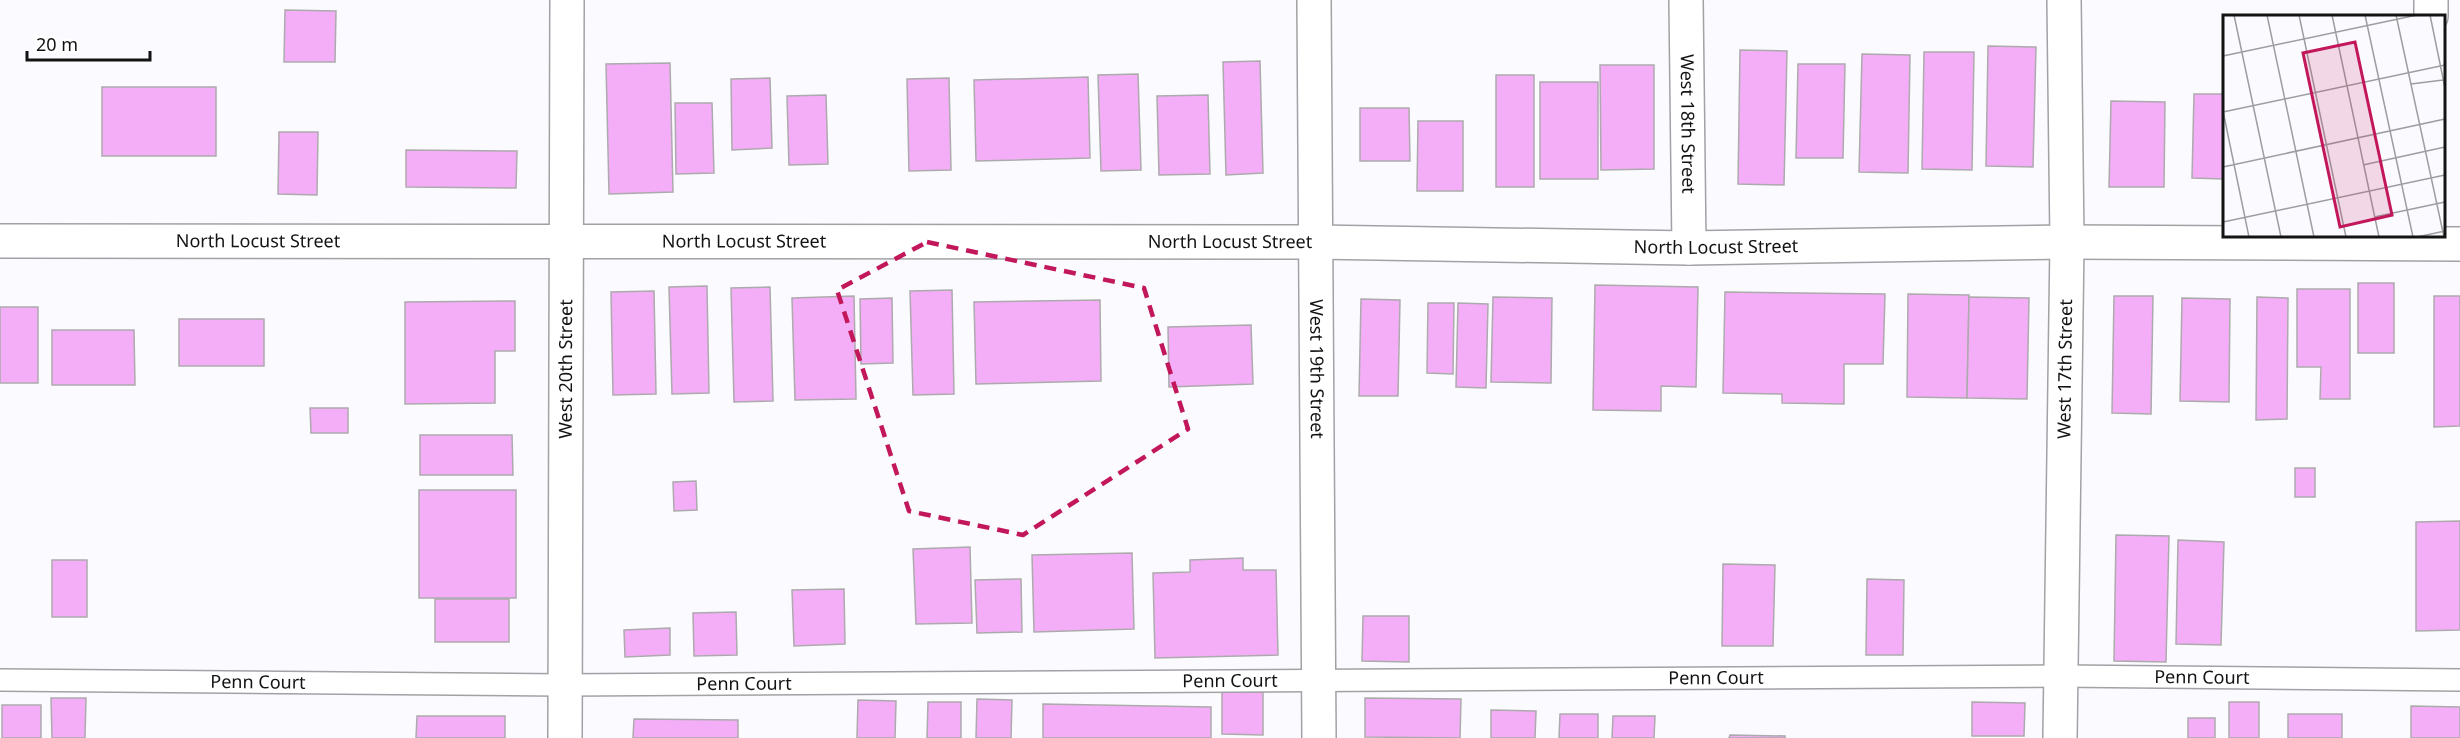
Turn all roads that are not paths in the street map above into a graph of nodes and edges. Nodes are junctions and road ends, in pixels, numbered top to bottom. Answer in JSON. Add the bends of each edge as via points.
{"nodes":[{"id":1,"x":567,"y":0,"type":"edge"},
{"id":2,"x":1314,"y":0,"type":"edge"},
{"id":3,"x":1686,"y":0,"type":"edge"},
{"id":4,"x":2064,"y":0,"type":"edge"},
{"id":5,"x":0,"y":241,"type":"edge"},
{"id":6,"x":2444,"y":241,"type":"edge"},
{"id":7,"x":1316,"y":242,"type":"junction"},
{"id":8,"x":2067,"y":242,"type":"junction"},
{"id":9,"x":567,"y":243,"type":"junction"},
{"id":10,"x":1689,"y":248,"type":"junction"},
{"id":11,"x":2060,"y":676,"type":"junction"},
{"id":12,"x":0,"y":680,"type":"edge"},
{"id":13,"x":2460,"y":680,"type":"edge"},
{"id":14,"x":1319,"y":681,"type":"junction"},
{"id":15,"x":563,"y":685,"type":"junction"},
{"id":16,"x":565,"y":738,"type":"edge"},
{"id":17,"x":1319,"y":738,"type":"edge"},
{"id":18,"x":2060,"y":738,"type":"edge"}],
"edges":[{"from":1,"to":9,"type":"street","name":"West 20th Street"},
{"from":2,"to":7,"type":"street","name":"West 19th Street"},
{"from":3,"to":10,"type":"street","name":"West 18th Street"},
{"from":4,"to":8,"type":"street","name":"West 17th Street"},
{"from":5,"to":9,"type":"street","name":"North Locust Street"},
{"from":6,"to":8,"type":"street","name":"North Locust Street"},
{"from":7,"to":9,"type":"street","name":"North Locust Street"},
{"from":7,"to":10,"type":"street","name":"North Locust Street"},
{"from":7,"to":14,"type":"street","name":"West 19th Street"},
{"from":8,"to":10,"type":"street","name":"North Locust Street"},
{"from":8,"to":11,"type":"street","name":"West 17th Street"},
{"from":9,"to":15,"type":"street","name":"West 20th Street"},
{"from":11,"to":13,"type":"lane","name":"Penn Court"},
{"from":11,"to":14,"type":"lane","name":"Penn Court"},
{"from":11,"to":18,"type":"street","name":"West 17th Street"},
{"from":12,"to":15,"type":"lane","name":"Penn Court"},
{"from":14,"to":15,"type":"lane","name":"Penn Court"},
{"from":14,"to":17,"type":"street","name":"West 19th Street"},
{"from":15,"to":16,"type":"street","name":"West 20th Street"}]}
